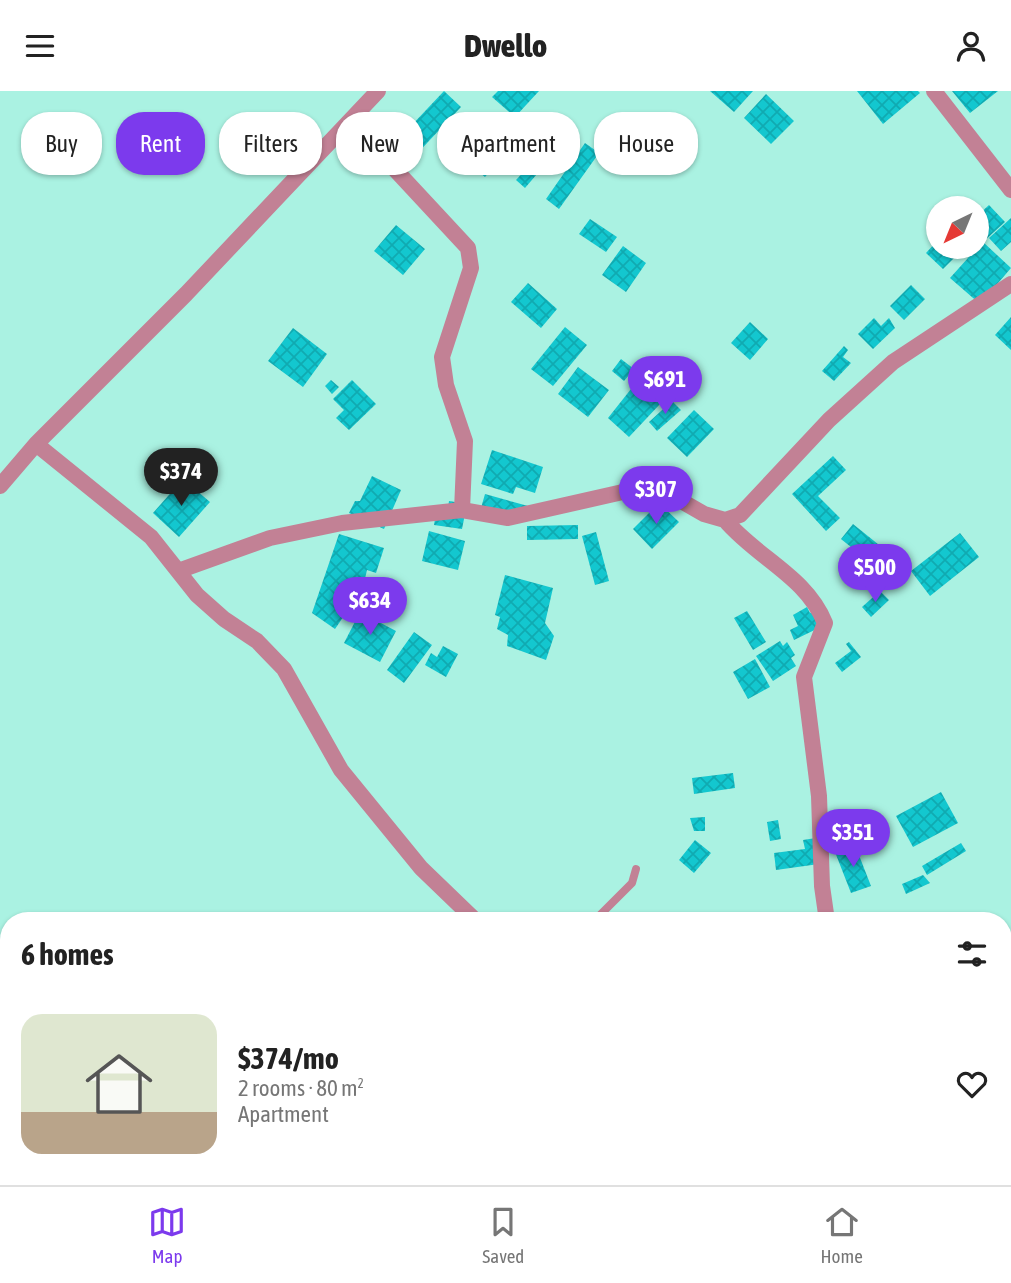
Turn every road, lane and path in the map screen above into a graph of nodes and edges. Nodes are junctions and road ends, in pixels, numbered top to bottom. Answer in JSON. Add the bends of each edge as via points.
{"nodes":[{"id":1,"x":378,"y":91,"type":"edge"},
{"id":2,"x":934,"y":91,"type":"edge"},
{"id":3,"x":358,"y":112,"type":"edge"},
{"id":4,"x":336,"y":136,"type":"edge"},
{"id":5,"x":400,"y":175,"type":"edge"},
{"id":6,"x":1011,"y":190,"type":"edge"},
{"id":7,"x":1011,"y":285,"type":"edge"},
{"id":8,"x":36,"y":444,"type":"junction"},
{"id":9,"x":0,"y":486,"type":"edge"},
{"id":10,"x":462,"y":509,"type":"junction"},
{"id":11,"x":725,"y":520,"type":"junction"},
{"id":12,"x":177,"y":571,"type":"junction"},
{"id":13,"x":636,"y":869,"type":"dead end"},
{"id":14,"x":466,"y":912,"type":"edge"},
{"id":15,"x":603,"y":912,"type":"edge"},
{"id":16,"x":826,"y":912,"type":"edge"}],
"edges":[{"from":1,"to":3,"type":"street"},
{"from":2,"to":6,"type":"street"},
{"from":4,"to":8,"type":"street"},
{"from":5,"to":10,"type":"street","via":[[468,248],[471,268],[442,357],[446,385],[465,441]]},
{"from":7,"to":11,"type":"street","via":[[893,362],[829,420],[740,515]]},
{"from":8,"to":9,"type":"street"},
{"from":8,"to":12,"type":"street","via":[[151,537]]},
{"from":10,"to":11,"type":"street","via":[[508,518],[636,489],[662,490],[704,514]]},
{"from":10,"to":12,"type":"street","via":[[294,533],[226,551]]},
{"from":11,"to":16,"type":"street","via":[[745,543],[801,585],[825,624],[804,677],[819,796]]},
{"from":12,"to":14,"type":"street","via":[[197,595],[257,641],[284,669],[341,771],[421,868]]},
{"from":13,"to":15,"type":"lane","via":[[632,883]]}]}
